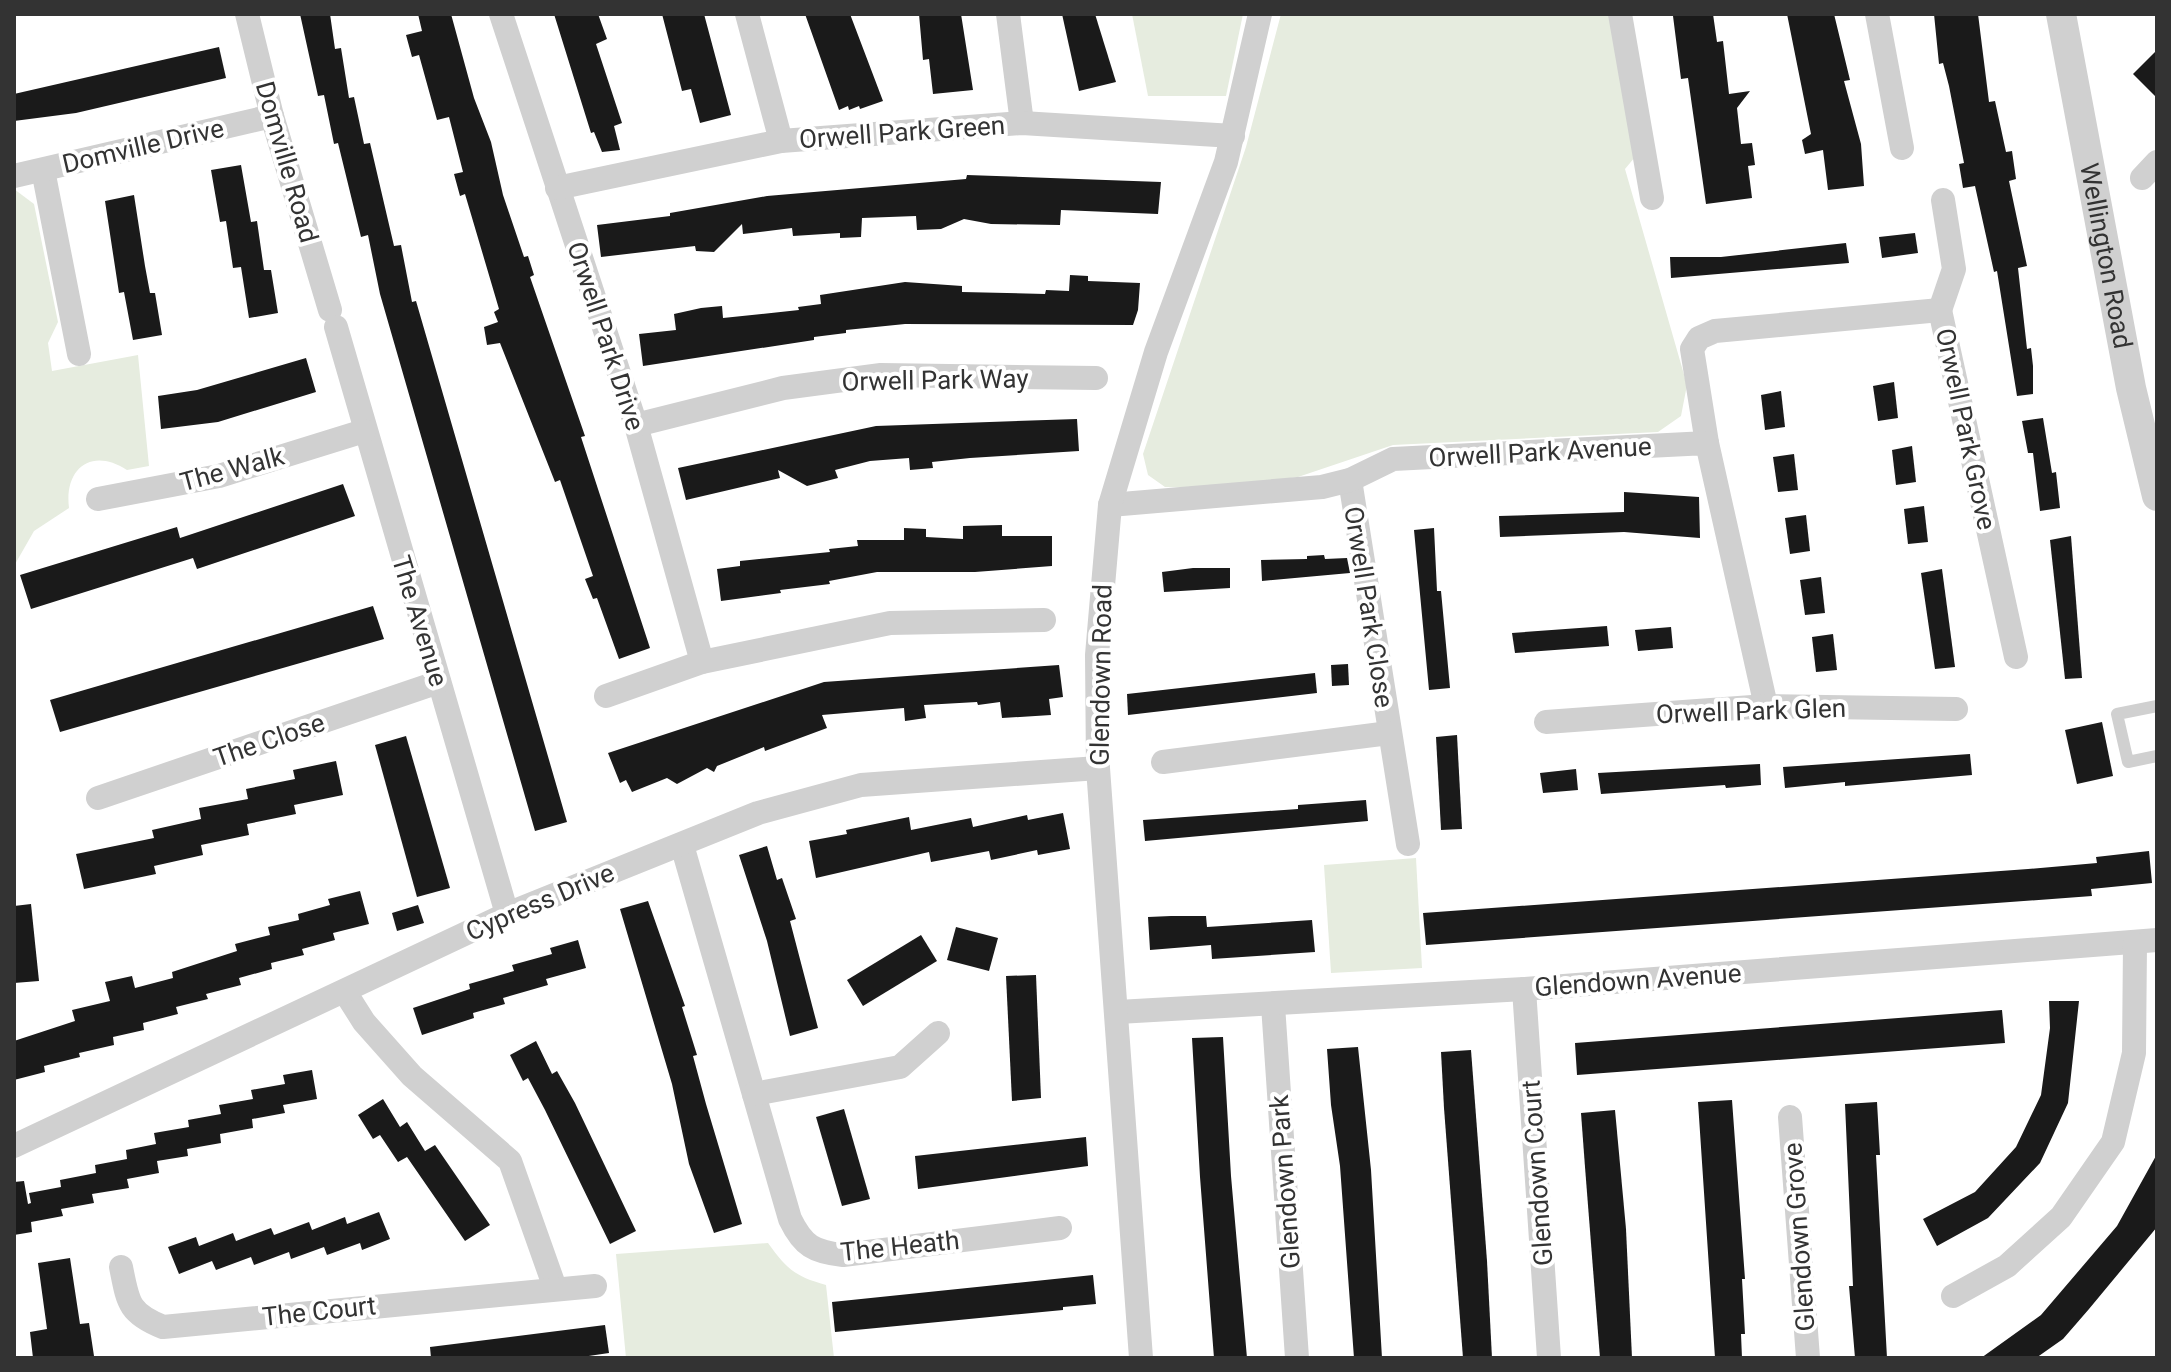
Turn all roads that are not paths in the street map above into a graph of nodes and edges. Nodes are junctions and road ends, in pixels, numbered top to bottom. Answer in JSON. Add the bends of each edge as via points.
{"nodes":[{"id":1,"x":247,"y":14,"type":"edge"},
{"id":2,"x":501,"y":14,"type":"edge"},
{"id":3,"x":747,"y":14,"type":"edge"},
{"id":4,"x":1008,"y":14,"type":"edge"},
{"id":5,"x":1260,"y":14,"type":"edge"},
{"id":6,"x":1620,"y":14,"type":"edge"},
{"id":7,"x":1877,"y":14,"type":"edge"},
{"id":8,"x":2061,"y":14,"type":"edge"},
{"id":9,"x":272,"y":116,"type":"junction"},
{"id":10,"x":1022,"y":123,"type":"junction"},
{"id":11,"x":1233,"y":136,"type":"junction"},
{"id":12,"x":781,"y":141,"type":"junction"},
{"id":13,"x":1902,"y":148,"type":"dead end"},
{"id":14,"x":43,"y":170,"type":"junction"},
{"id":15,"x":14,"y":176,"type":"edge"},
{"id":16,"x":557,"y":188,"type":"junction"},
{"id":17,"x":1652,"y":198,"type":"dead end"},
{"id":18,"x":1943,"y":200,"type":"dead end"},
{"id":19,"x":1940,"y":310,"type":"junction"},
{"id":20,"x":333,"y":318,"type":"joint"},
{"id":21,"x":79,"y":354,"type":"dead end"},
{"id":22,"x":1096,"y":378,"type":"dead end"},
{"id":23,"x":636,"y":425,"type":"junction"},
{"id":24,"x":364,"y":431,"type":"junction"},
{"id":25,"x":1707,"y":443,"type":"junction"},
{"id":26,"x":1350,"y":480,"type":"junction"},
{"id":27,"x":2157,"y":496,"type":"edge"},
{"id":28,"x":98,"y":499,"type":"dead end"},
{"id":29,"x":1110,"y":505,"type":"junction"},
{"id":30,"x":1044,"y":620,"type":"dead end"},
{"id":31,"x":2016,"y":657,"type":"dead end"},
{"id":32,"x":702,"y":662,"type":"junction"},
{"id":33,"x":439,"y":682,"type":"junction"},
{"id":34,"x":606,"y":696,"type":"dead end"},
{"id":35,"x":1766,"y":706,"type":"junction"},
{"id":36,"x":2157,"y":706,"type":"edge"},
{"id":37,"x":1956,"y":709,"type":"dead end"},
{"id":38,"x":1546,"y":722,"type":"dead end"},
{"id":39,"x":1389,"y":733,"type":"junction"},
{"id":40,"x":2157,"y":756,"type":"edge"},
{"id":41,"x":1163,"y":762,"type":"dead end"},
{"id":42,"x":1098,"y":768,"type":"junction"},
{"id":43,"x":98,"y":798,"type":"dead end"},
{"id":44,"x":1408,"y":844,"type":"dead end"},
{"id":45,"x":682,"y":845,"type":"junction"},
{"id":46,"x":507,"y":914,"type":"junction"},
{"id":47,"x":2146,"y":942,"type":"edge"},
{"id":48,"x":1524,"y":989,"type":"junction"},
{"id":49,"x":345,"y":992,"type":"junction"},
{"id":50,"x":1273,"y":1005,"type":"junction"},
{"id":51,"x":1118,"y":1012,"type":"junction"},
{"id":52,"x":938,"y":1033,"type":"dead end"},
{"id":53,"x":754,"y":1094,"type":"junction"},
{"id":54,"x":1790,"y":1117,"type":"dead end"},
{"id":55,"x":14,"y":1146,"type":"edge"},
{"id":56,"x":1060,"y":1228,"type":"dead end"},
{"id":57,"x":121,"y":1267,"type":"dead end"},
{"id":58,"x":595,"y":1286,"type":"dead end"},
{"id":59,"x":555,"y":1288,"type":"junction"},
{"id":60,"x":1953,"y":1296,"type":"dead end"},
{"id":61,"x":1141,"y":1358,"type":"edge"},
{"id":62,"x":1297,"y":1358,"type":"edge"},
{"id":63,"x":1549,"y":1358,"type":"edge"},
{"id":64,"x":1808,"y":1358,"type":"edge"}],
"edges":[{"from":1,"to":9,"type":"street","name":"Domville Road"},
{"from":2,"to":16,"type":"street","name":"Orwell Park Drive"},
{"from":3,"to":12,"type":"street","name":"Orwell Park Green"},
{"from":4,"to":10,"type":"street","name":"Orwell Park Green"},
{"from":5,"to":11,"type":"street","name":"Glendown Road"},
{"from":6,"to":17,"type":"street"},
{"from":7,"to":13,"type":"street"},
{"from":8,"to":27,"type":"street","name":"Wellington Road","via":[[2131,388]]},
{"from":9,"to":14,"type":"street","name":"Domville Drive"},
{"from":9,"to":20,"type":"street","name":"Domville Road"},
{"from":10,"to":11,"type":"street","name":"Orwell Park Green"},
{"from":10,"to":12,"type":"street","name":"Orwell Park Green"},
{"from":11,"to":29,"type":"street","name":"Glendown Road","via":[[1156,352]]},
{"from":12,"to":16,"type":"street","name":"Orwell Park Green"},
{"from":14,"to":15,"type":"street","name":"Domville Drive"},
{"from":14,"to":21,"type":"street"},
{"from":16,"to":23,"type":"street","name":"Orwell Park Drive"},
{"from":18,"to":19,"type":"street","via":[[1954,269]]},
{"from":19,"to":25,"type":"street","name":"Orwell Park Grove","via":[[1715,331],[1699,338],[1692,349]]},
{"from":19,"to":31,"type":"street","name":"Orwell Park Grove"},
{"from":20,"to":24,"type":"street","name":"The Avenue"},
{"from":22,"to":23,"type":"street","name":"Orwell Park Way","via":[[881,375],[783,388]]},
{"from":23,"to":32,"type":"street","name":"Orwell Park Drive"},
{"from":24,"to":28,"type":"street","name":"The Walk","via":[[219,476]]},
{"from":24,"to":33,"type":"street","name":"The Avenue"},
{"from":25,"to":26,"type":"street","name":"Orwell Park Avenue","via":[[1393,459]]},
{"from":25,"to":35,"type":"street"},
{"from":26,"to":29,"type":"street","name":"Orwell Park Avenue","via":[[1322,487]]},
{"from":26,"to":39,"type":"street","name":"Orwell Park Close"},
{"from":29,"to":42,"type":"street","name":"Glendown Road","via":[[1097,655]]},
{"from":30,"to":32,"type":"street","via":[[890,623]]},
{"from":32,"to":34,"type":"street"},
{"from":33,"to":43,"type":"street","name":"The Close"},
{"from":33,"to":46,"type":"street","name":"The Avenue"},
{"from":35,"to":37,"type":"street","name":"Orwell Park Glen"},
{"from":35,"to":38,"type":"street","name":"Orwell Park Glen"},
{"from":36,"to":40,"type":"lane","via":[[2117,714],[2128,762]]},
{"from":39,"to":41,"type":"street","name":"Orwell Park Close"},
{"from":39,"to":44,"type":"street","name":"Orwell Park Close"},
{"from":42,"to":45,"type":"street","name":"Cypress Drive","via":[[861,785],[758,813]]},
{"from":42,"to":51,"type":"street","name":"Glendown Road"},
{"from":45,"to":46,"type":"street","name":"Cypress Drive"},
{"from":45,"to":53,"type":"street","name":"The Heath"},
{"from":46,"to":49,"type":"street","name":"Cypress Drive"},
{"from":47,"to":48,"type":"street","name":"Glendown Avenue"},
{"from":47,"to":60,"type":"street","via":[[2134,1053],[2113,1142],[2061,1217],[2007,1266]]},
{"from":48,"to":50,"type":"street","name":"Glendown Avenue"},
{"from":48,"to":63,"type":"street","name":"Glendown Court"},
{"from":49,"to":55,"type":"street","name":"Cypress Drive"},
{"from":49,"to":59,"type":"street","via":[[412,1076],[510,1161]]},
{"from":50,"to":51,"type":"street","name":"Glendown Avenue"},
{"from":50,"to":62,"type":"street","name":"Glendown Park"},
{"from":51,"to":61,"type":"street","name":"Glendown Road"},
{"from":52,"to":53,"type":"street","via":[[900,1067]]},
{"from":53,"to":56,"type":"street","name":"The Heath","via":[[790,1219],[800,1240],[816,1252],[843,1255]]},
{"from":54,"to":64,"type":"street","name":"Glendown Grove"},
{"from":57,"to":59,"type":"street","name":"The Court","via":[[129,1304],[141,1318],[163,1327]]},
{"from":58,"to":59,"type":"street","name":"The Court"}]}
